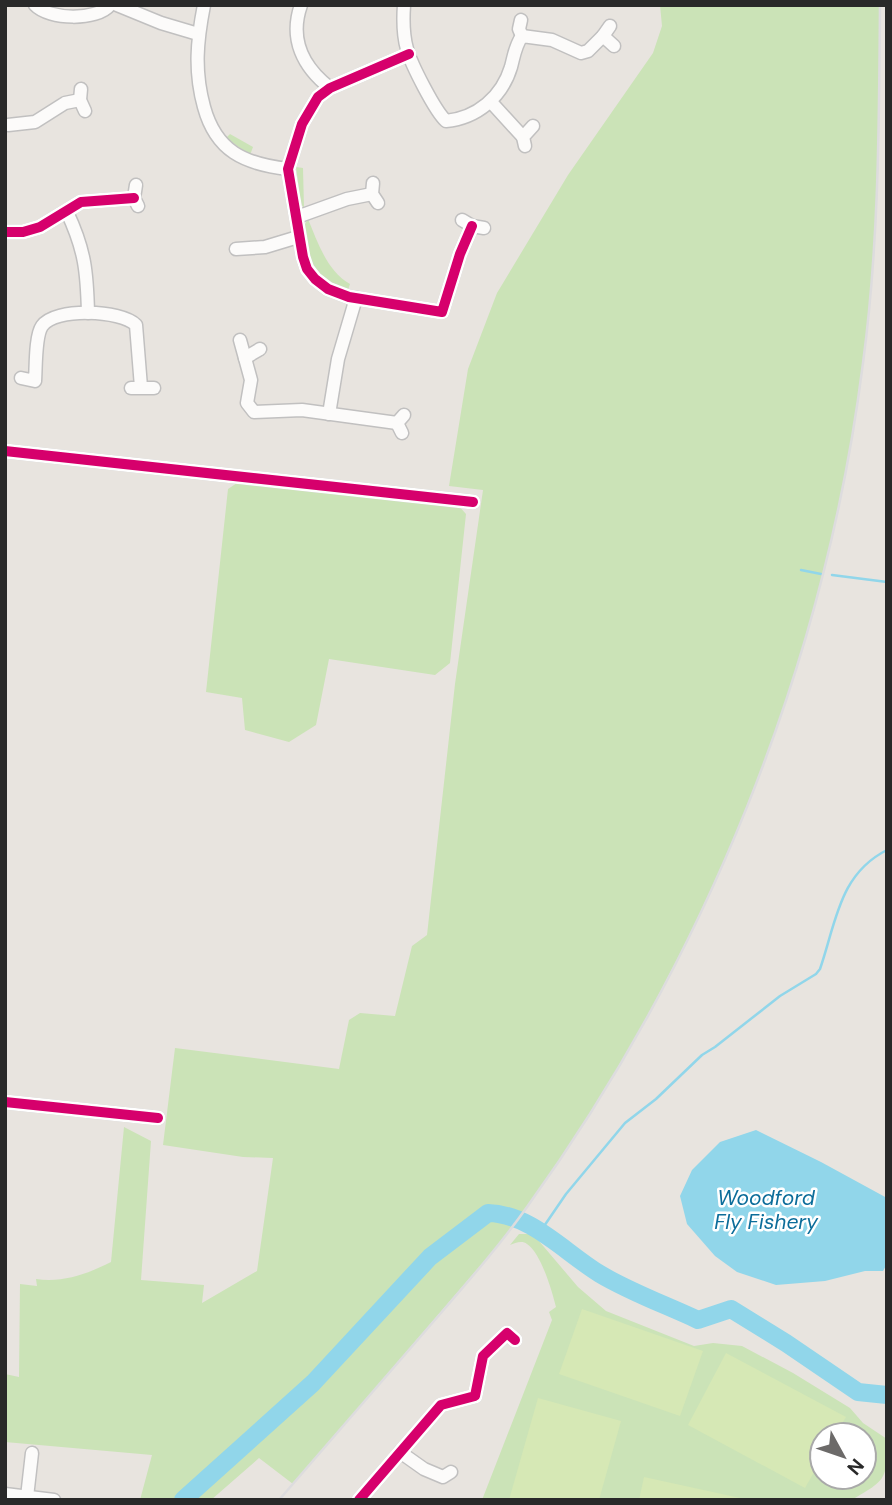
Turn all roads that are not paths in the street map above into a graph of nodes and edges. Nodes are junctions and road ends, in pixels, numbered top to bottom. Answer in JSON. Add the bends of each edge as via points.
{"nodes":[{"id":1,"x":35,"y":5,"type":"edge"},
{"id":2,"x":110,"y":5,"type":"edge"},
{"id":3,"x":117,"y":5,"type":"edge"},
{"id":4,"x":204,"y":5,"type":"edge"},
{"id":5,"x":301,"y":5,"type":"edge"},
{"id":6,"x":404,"y":5,"type":"edge"},
{"id":7,"x":521,"y":20,"type":"dead end"},
{"id":8,"x":198,"y":34,"type":"junction"},
{"id":9,"x":522,"y":36,"type":"junction"},
{"id":10,"x":614,"y":46,"type":"dead end"},
{"id":11,"x":409,"y":54,"type":"junction"},
{"id":12,"x":330,"y":88,"type":"junction"},
{"id":13,"x":82,"y":100,"type":"dead end"},
{"id":14,"x":491,"y":103,"type":"junction"},
{"id":15,"x":6,"y":125,"type":"edge"},
{"id":16,"x":533,"y":126,"type":"dead end"},
{"id":17,"x":288,"y":169,"type":"junction"},
{"id":18,"x":374,"y":193,"type":"dead end"},
{"id":19,"x":136,"y":196,"type":"dead end"},
{"id":20,"x":67,"y":212,"type":"junction"},
{"id":21,"x":297,"y":217,"type":"junction"},
{"id":22,"x":473,"y":225,"type":"dead end"},
{"id":23,"x":5,"y":232,"type":"edge"},
{"id":24,"x":298,"y":237,"type":"junction"},
{"id":25,"x":236,"y":249,"type":"dead end"},
{"id":26,"x":356,"y":298,"type":"junction"},
{"id":27,"x":442,"y":312,"type":"junction"},
{"id":28,"x":88,"y":313,"type":"junction"},
{"id":29,"x":457,"y":314,"type":"dead end"},
{"id":30,"x":240,"y":340,"type":"dead end"},
{"id":31,"x":260,"y":349,"type":"dead end"},
{"id":32,"x":246,"y":358,"type":"junction"},
{"id":33,"x":21,"y":378,"type":"dead end"},
{"id":34,"x":142,"y":387,"type":"dead end"},
{"id":35,"x":329,"y":414,"type":"junction"},
{"id":36,"x":401,"y":424,"type":"dead end"},
{"id":37,"x":5,"y":451,"type":"edge"},
{"id":38,"x":474,"y":502,"type":"dead end"},
{"id":39,"x":5,"y":1101,"type":"edge"},
{"id":40,"x":158,"y":1118,"type":"dead end"},
{"id":41,"x":508,"y":1333,"type":"dead end"},
{"id":42,"x":400,"y":1452,"type":"junction"},
{"id":43,"x":32,"y":1453,"type":"dead end"},
{"id":44,"x":444,"y":1478,"type":"dead end"},
{"id":45,"x":5,"y":1494,"type":"edge"},
{"id":46,"x":27,"y":1497,"type":"junction"},
{"id":47,"x":54,"y":1500,"type":"edge"},
{"id":48,"x":359,"y":1500,"type":"edge"}],
"edges":[{"from":1,"to":2,"type":"street","via":[[50,14],[86,16],[101,13]]},
{"from":3,"to":8,"type":"street"},
{"from":4,"to":8,"type":"street"},
{"from":5,"to":12,"type":"street","via":[[297,34],[302,54],[310,70]]},
{"from":6,"to":11,"type":"street"},
{"from":7,"to":9,"type":"street"},
{"from":8,"to":17,"type":"street","via":[[199,85],[217,139],[248,161]]},
{"from":9,"to":10,"type":"street","via":[[552,40],[581,53],[606,31]]},
{"from":9,"to":14,"type":"street","via":[[505,82]]},
{"from":11,"to":12,"type":"street"},
{"from":11,"to":14,"type":"street","via":[[446,121]]},
{"from":12,"to":17,"type":"street","via":[[318,97],[302,124]]},
{"from":13,"to":15,"type":"street","via":[[65,103],[35,121]]},
{"from":14,"to":16,"type":"street","via":[[524,141]]},
{"from":17,"to":21,"type":"street"},
{"from":18,"to":21,"type":"street"},
{"from":19,"to":20,"type":"street","via":[[81,202]]},
{"from":20,"to":23,"type":"street","via":[[31,230]]},
{"from":20,"to":28,"type":"street","via":[[81,240]]},
{"from":21,"to":24,"type":"street"},
{"from":22,"to":27,"type":"street"},
{"from":24,"to":25,"type":"street","via":[[265,247]]},
{"from":24,"to":26,"type":"street","via":[[315,279],[334,292]]},
{"from":26,"to":27,"type":"street"},
{"from":26,"to":35,"type":"street","via":[[338,359]]},
{"from":27,"to":29,"type":"street"},
{"from":28,"to":33,"type":"street","via":[[57,317],[42,327],[35,381]]},
{"from":28,"to":34,"type":"street","via":[[119,315],[136,325]]},
{"from":30,"to":32,"type":"street"},
{"from":31,"to":32,"type":"street"},
{"from":32,"to":35,"type":"street","via":[[251,380],[247,403],[254,412]]},
{"from":35,"to":36,"type":"street"},
{"from":37,"to":38,"type":"street"},
{"from":39,"to":40,"type":"street"},
{"from":41,"to":42,"type":"street","via":[[484,1356],[475,1395],[441,1405]]},
{"from":42,"to":44,"type":"street"},
{"from":42,"to":48,"type":"street"},
{"from":43,"to":46,"type":"street"},
{"from":45,"to":46,"type":"street"},
{"from":46,"to":47,"type":"street"}]}
